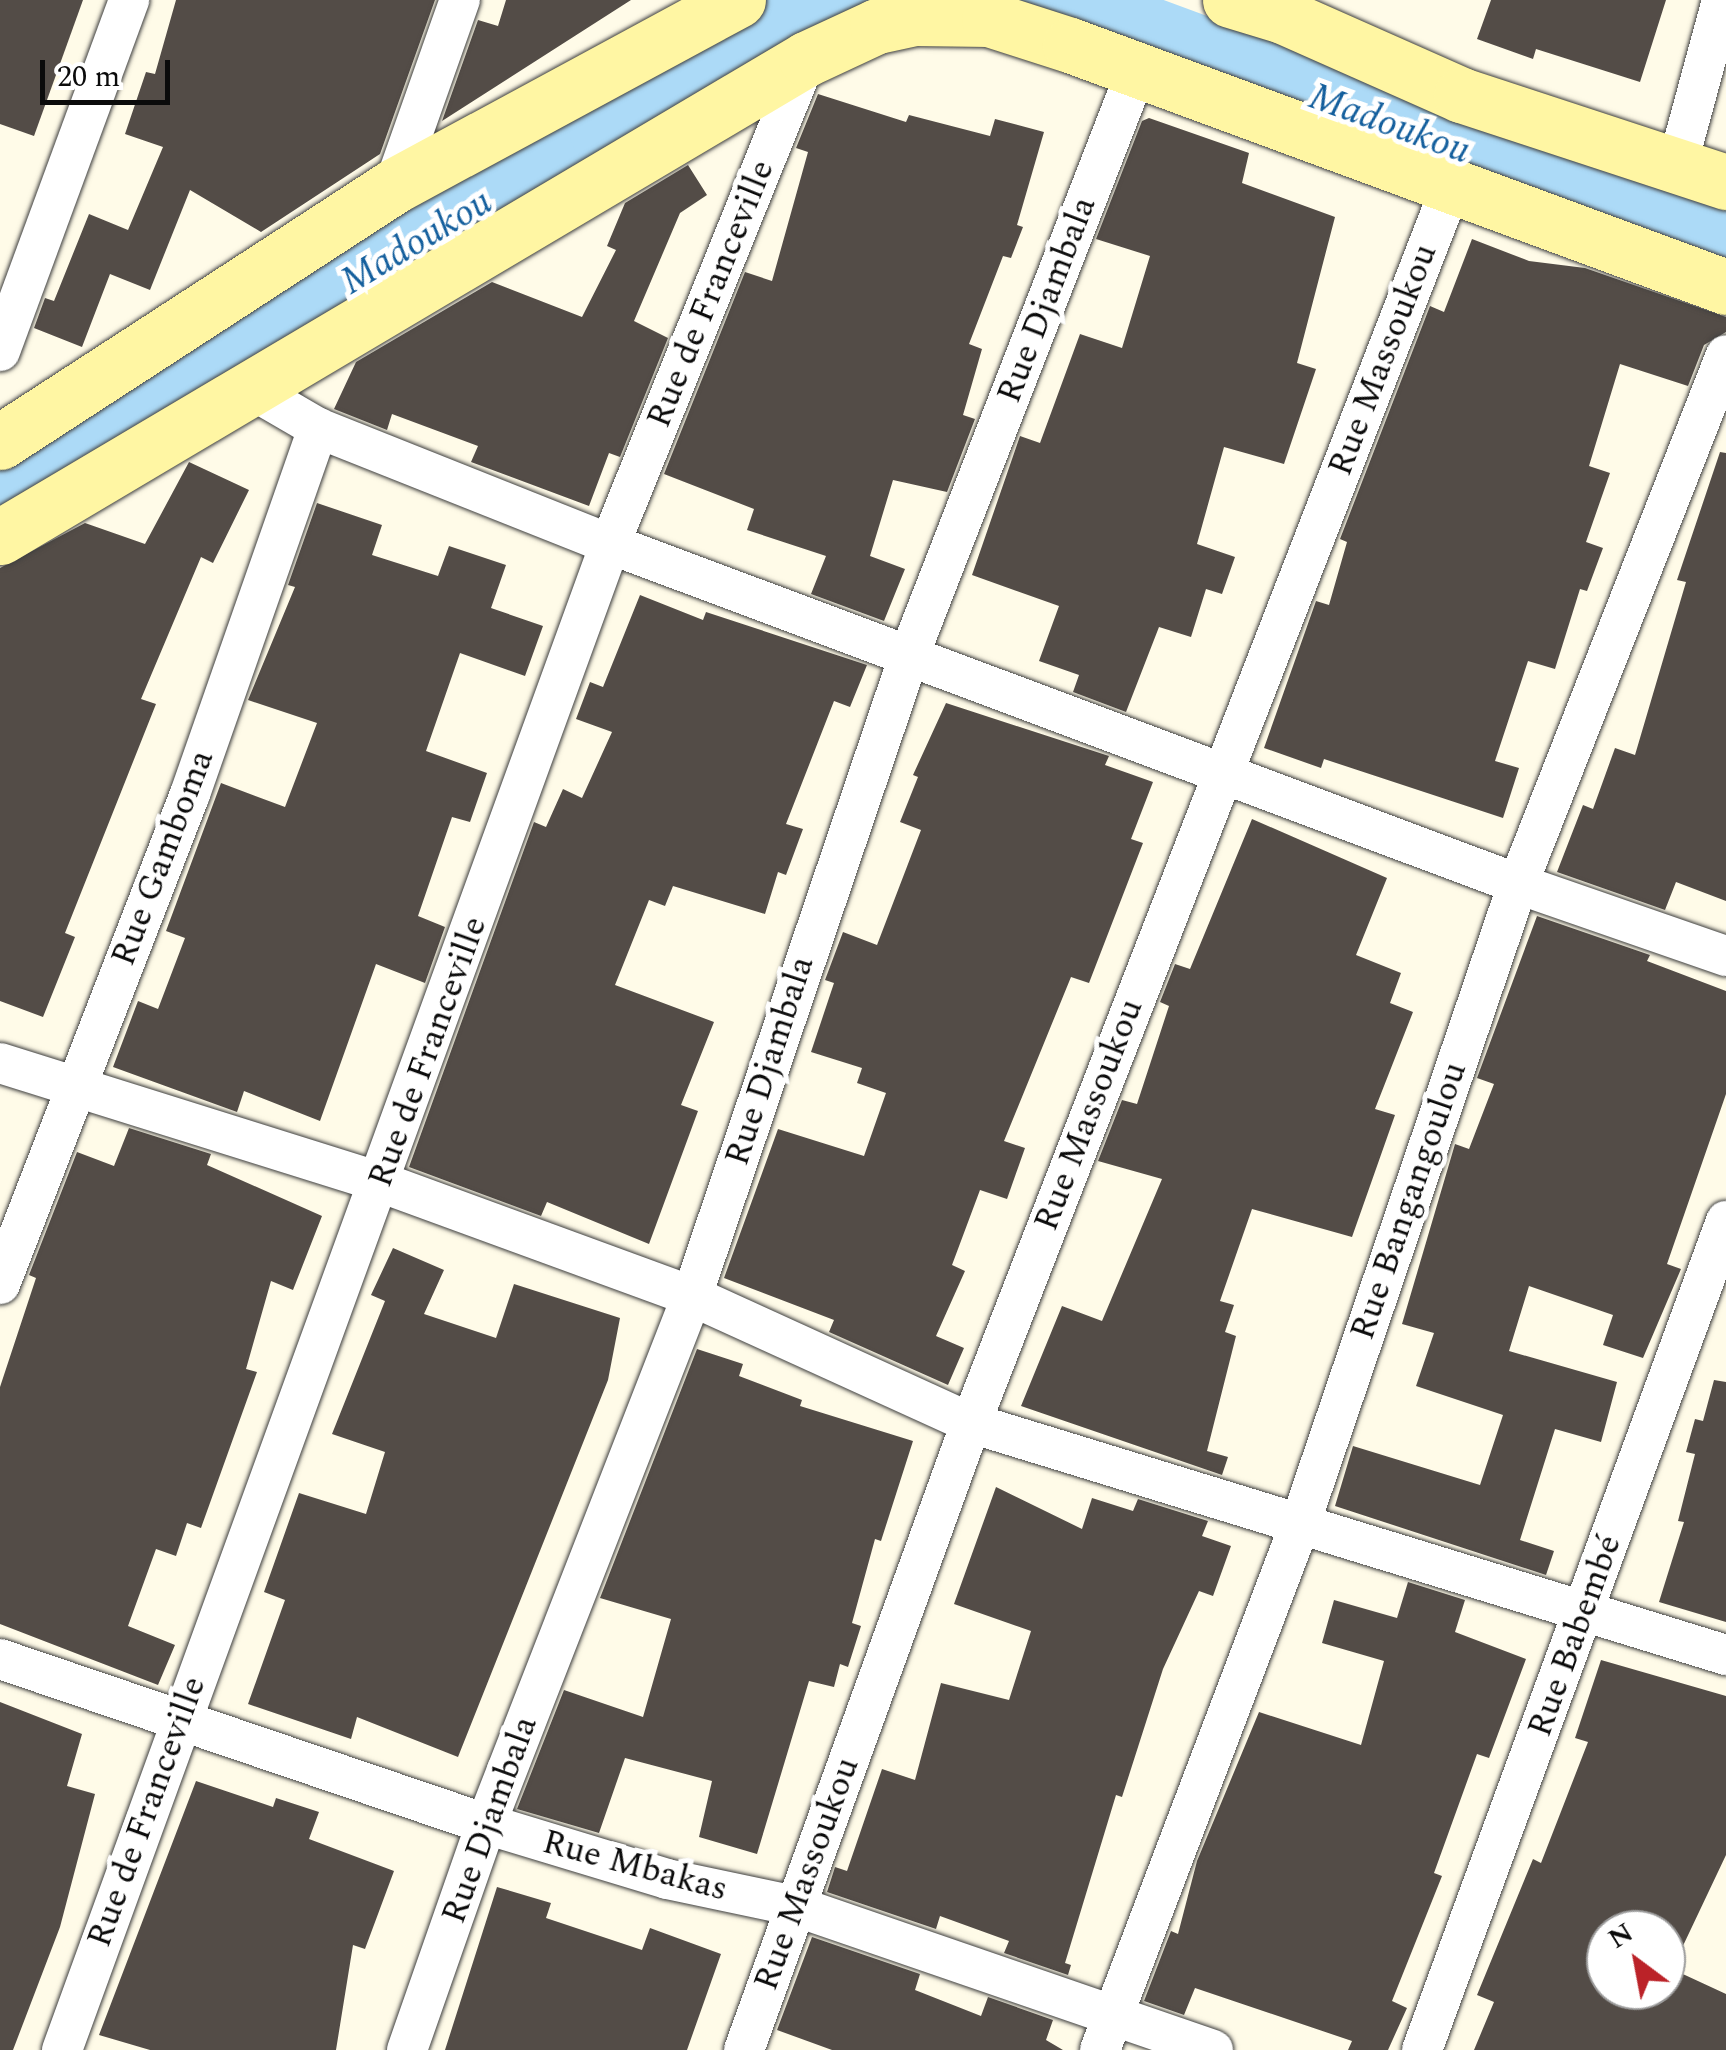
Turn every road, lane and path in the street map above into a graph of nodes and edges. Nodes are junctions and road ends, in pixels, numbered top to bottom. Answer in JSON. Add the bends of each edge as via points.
{"nodes":[{"id":1,"x":129,"y":0,"type":"edge"},
{"id":2,"x":460,"y":0,"type":"edge"},
{"id":3,"x":738,"y":0,"type":"edge"},
{"id":4,"x":1230,"y":0,"type":"edge"},
{"id":5,"x":1722,"y":0,"type":"edge"},
{"id":6,"x":1285,"y":8,"type":"edge"},
{"id":7,"x":806,"y":60,"type":"junction"},
{"id":8,"x":1136,"y":72,"type":"junction"},
{"id":9,"x":1701,"y":174,"type":"edge"},
{"id":10,"x":394,"y":186,"type":"junction"},
{"id":11,"x":1451,"y":187,"type":"junction"},
{"id":12,"x":1726,"y":288,"type":"edge"},
{"id":13,"x":0,"y":351,"type":"edge"},
{"id":14,"x":1726,"y":355,"type":"edge"},
{"id":15,"x":251,"y":390,"type":"junction"},
{"id":16,"x":318,"y":428,"type":"junction"},
{"id":17,"x":0,"y":442,"type":"edge"},
{"id":18,"x":0,"y":538,"type":"edge"},
{"id":19,"x":610,"y":544,"type":"junction"},
{"id":20,"x":910,"y":653,"type":"junction"},
{"id":21,"x":1223,"y":771,"type":"junction"},
{"id":22,"x":1518,"y":884,"type":"junction"},
{"id":23,"x":1726,"y":956,"type":"edge"},
{"id":24,"x":0,"y":1064,"type":"edge"},
{"id":25,"x":72,"y":1091,"type":"junction"},
{"id":26,"x":380,"y":1182,"type":"junction"},
{"id":27,"x":1726,"y":1222,"type":"edge"},
{"id":28,"x":0,"y":1284,"type":"edge"},
{"id":29,"x":692,"y":1296,"type":"junction"},
{"id":30,"x":971,"y":1424,"type":"junction"},
{"id":31,"x":1300,"y":1524,"type":"junction"},
{"id":32,"x":1583,"y":1615,"type":"junction"},
{"id":33,"x":1726,"y":1655,"type":"edge"},
{"id":34,"x":0,"y":1658,"type":"edge"},
{"id":35,"x":179,"y":1721,"type":"junction"},
{"id":36,"x":486,"y":1824,"type":"junction"},
{"id":37,"x":795,"y":1906,"type":"junction"},
{"id":38,"x":1107,"y":2032,"type":"edge"},
{"id":39,"x":62,"y":2050,"type":"edge"},
{"id":40,"x":406,"y":2050,"type":"edge"},
{"id":41,"x":744,"y":2050,"type":"edge"},
{"id":42,"x":1213,"y":2050,"type":"edge"},
{"id":43,"x":1422,"y":2050,"type":"edge"}],
"edges":[{"from":1,"to":13,"type":"street"},
{"from":2,"to":10,"type":"street"},
{"from":3,"to":10,"type":"main road"},
{"from":4,"to":6,"type":"main road"},
{"from":5,"to":9,"type":"street"},
{"from":6,"to":9,"type":"main road","via":[[1461,96]]},
{"from":7,"to":8,"type":"main road","via":[[877,26],[956,14],[1054,39]]},
{"from":7,"to":15,"type":"main road"},
{"from":7,"to":19,"type":"street","name":"Rue de Franceville"},
{"from":8,"to":11,"type":"main road"},
{"from":8,"to":20,"type":"street","name":"Rue Djambala"},
{"from":10,"to":17,"type":"main road"},
{"from":11,"to":12,"type":"main road"},
{"from":11,"to":21,"type":"street","name":"Rue Massoukou"},
{"from":14,"to":22,"type":"street","name":"Rue Bangangoulou"},
{"from":15,"to":16,"type":"street"},
{"from":15,"to":18,"type":"main road"},
{"from":16,"to":19,"type":"street"},
{"from":16,"to":25,"type":"street","name":"Rue Gamboma","via":[[190,794]]},
{"from":19,"to":20,"type":"street"},
{"from":19,"to":26,"type":"street","name":"Rue de Franceville"},
{"from":20,"to":21,"type":"street"},
{"from":20,"to":29,"type":"street","name":"Rue Djambala"},
{"from":21,"to":22,"type":"street"},
{"from":21,"to":30,"type":"street","name":"Rue Massoukou"},
{"from":22,"to":23,"type":"street"},
{"from":22,"to":31,"type":"street","name":"Rue Bangangoulou"},
{"from":24,"to":25,"type":"street"},
{"from":25,"to":26,"type":"street"},
{"from":25,"to":28,"type":"street","name":"Rue Gamboma"},
{"from":26,"to":29,"type":"street"},
{"from":26,"to":35,"type":"street","name":"Rue de Franceville"},
{"from":27,"to":32,"type":"street","name":"Rue Babembé"},
{"from":29,"to":30,"type":"street"},
{"from":29,"to":36,"type":"street","name":"Rue Djambala"},
{"from":30,"to":31,"type":"street"},
{"from":30,"to":37,"type":"street","name":"Rue Massoukou"},
{"from":31,"to":32,"type":"street"},
{"from":31,"to":38,"type":"street","name":"Rue Bangangoulou"},
{"from":32,"to":33,"type":"street"},
{"from":32,"to":43,"type":"street","name":"Rue Babembé"},
{"from":34,"to":35,"type":"street","name":"Rue Mbakas"},
{"from":35,"to":36,"type":"street","name":"Rue Mbakas"},
{"from":35,"to":39,"type":"street","name":"Rue de Franceville"},
{"from":36,"to":37,"type":"street","name":"Rue Mbakas","via":[[667,1879]]},
{"from":36,"to":40,"type":"street","name":"Rue Djambala"},
{"from":37,"to":38,"type":"street","name":"Rue Mbakas"},
{"from":37,"to":41,"type":"street","name":"Rue Massoukou"},
{"from":38,"to":42,"type":"street","name":"Rue Mbakas"}]}
